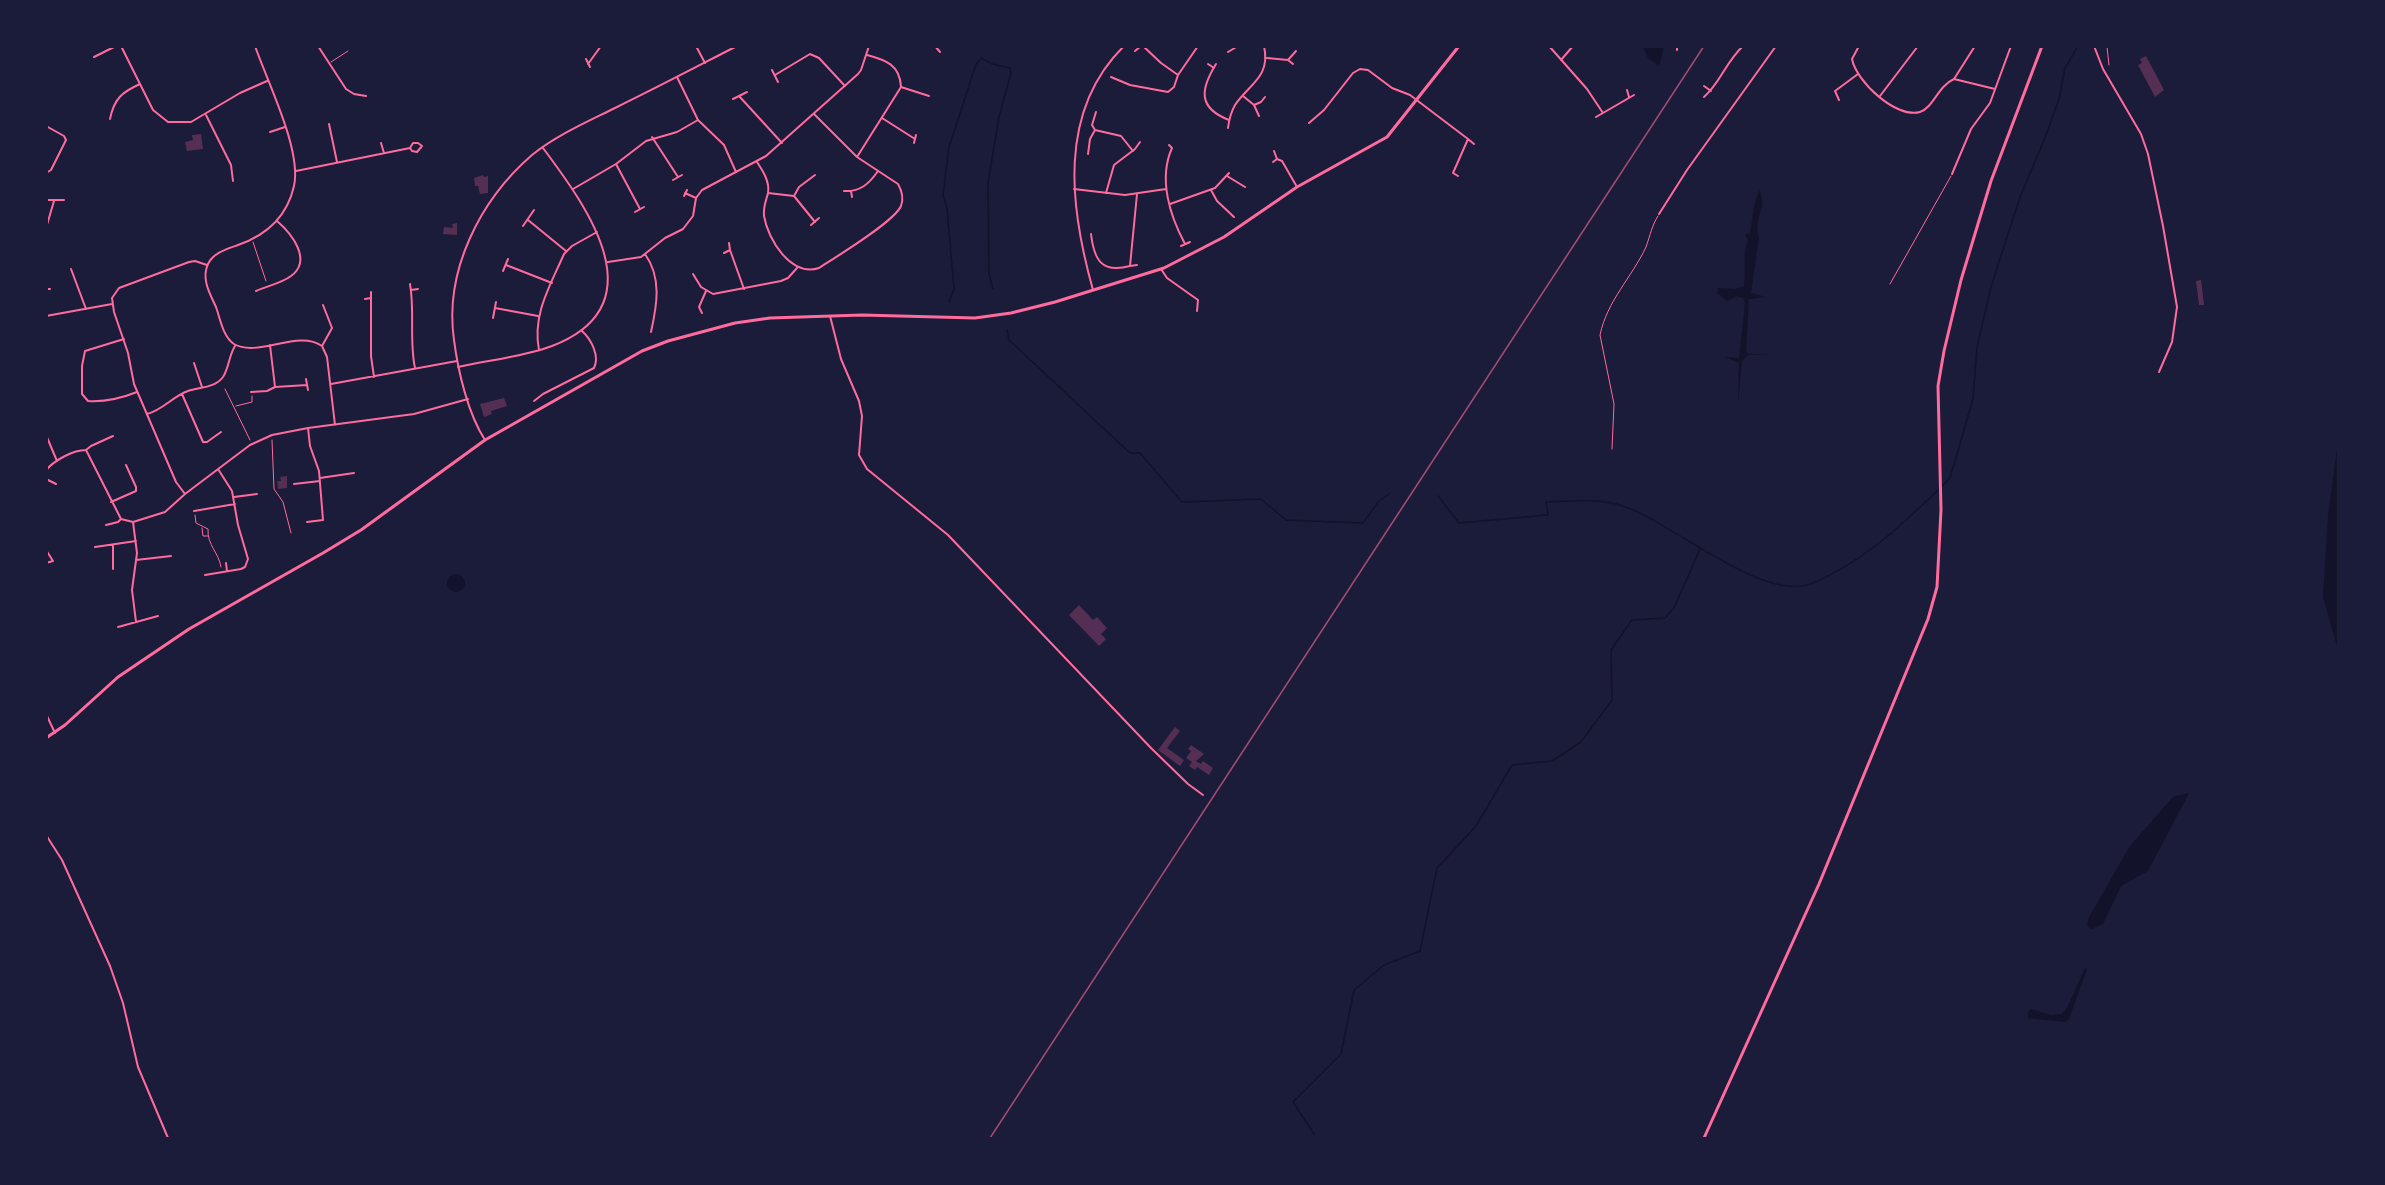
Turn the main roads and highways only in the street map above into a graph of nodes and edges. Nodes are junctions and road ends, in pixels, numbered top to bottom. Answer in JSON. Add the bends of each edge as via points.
{"nodes":[{"id":1,"x":1459,"y":46,"type":"edge"},
{"id":2,"x":2042,"y":46,"type":"edge"},
{"id":3,"x":46,"y":738,"type":"edge"},
{"id":4,"x":1704,"y":1138,"type":"edge"}],
"edges":[{"from":1,"to":3,"type":"main road","via":[[1387,137],[1297,187],[1224,237],[1161,269],[1030,309],[975,318],[830,316],[735,323],[668,341],[613,366],[485,440],[362,530],[189,629],[118,677]]},
{"from":2,"to":4,"type":"main road","via":[[1991,181],[1944,351],[1938,386],[1941,510],[1937,587],[1928,619],[1819,884]]}]}
